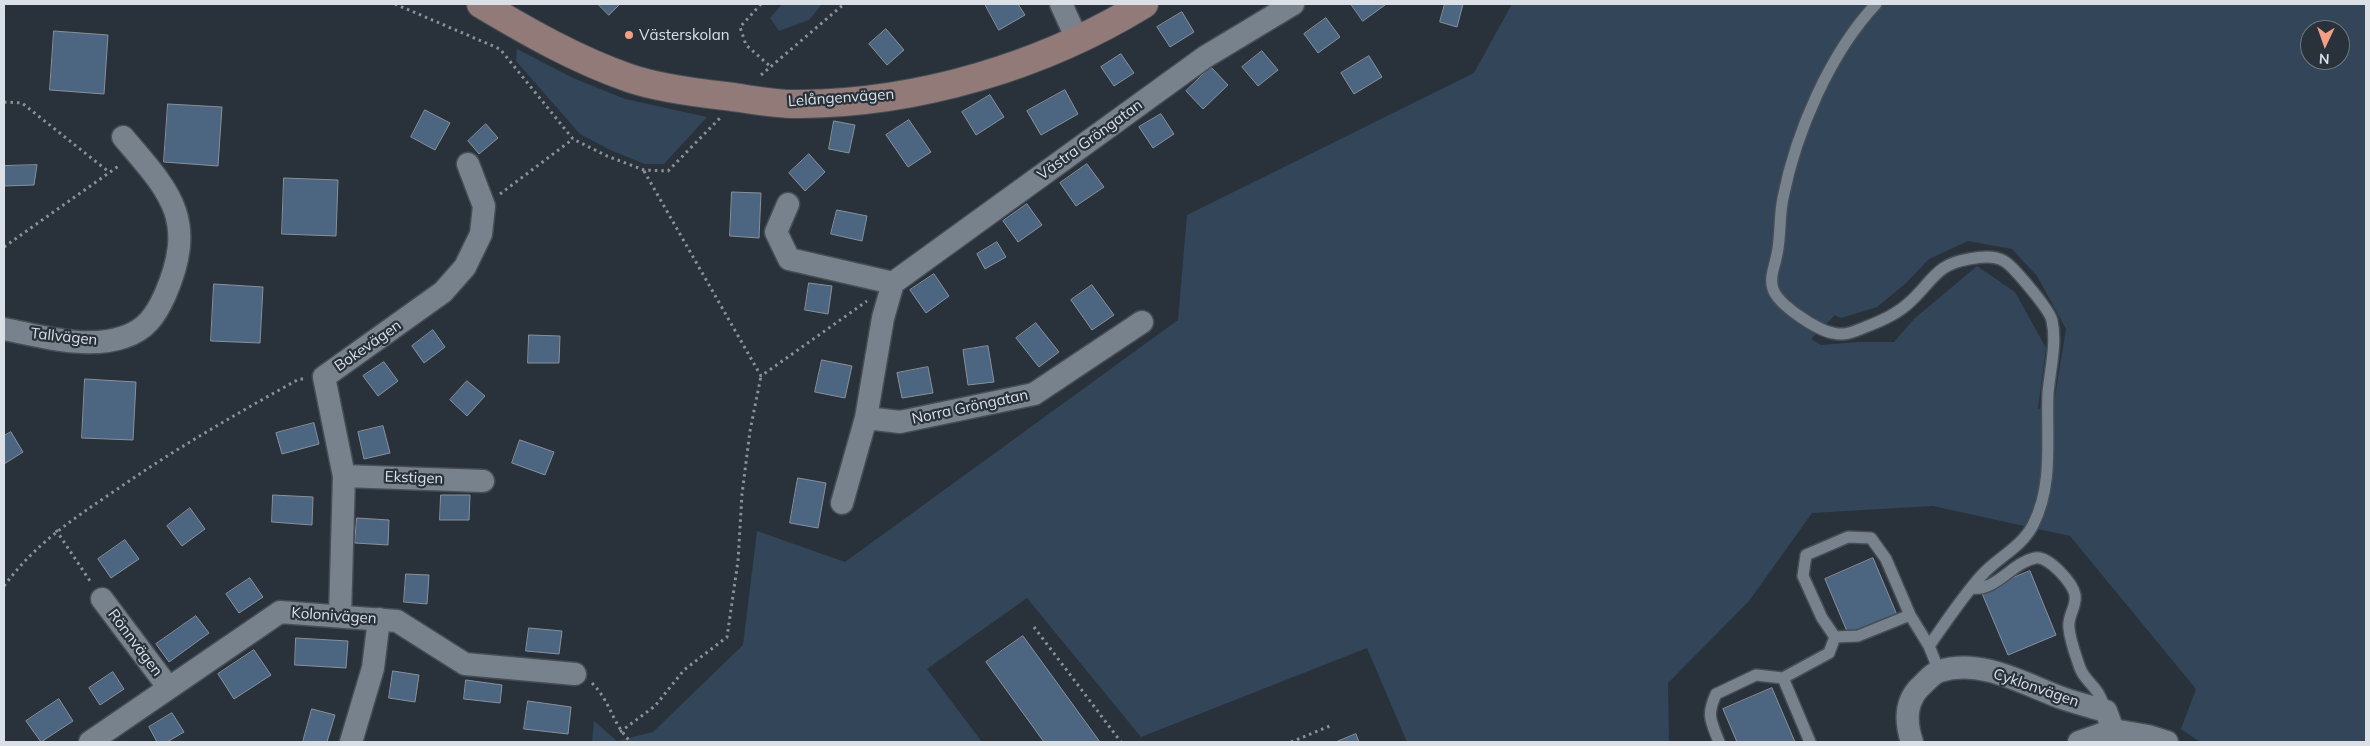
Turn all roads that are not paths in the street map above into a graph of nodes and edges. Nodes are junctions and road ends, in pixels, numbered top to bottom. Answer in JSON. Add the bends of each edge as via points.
{"nodes":[{"id":1,"x":481,"y":4,"type":"edge"},
{"id":2,"x":1061,"y":4,"type":"edge"},
{"id":3,"x":1144,"y":4,"type":"edge"},
{"id":4,"x":1293,"y":4,"type":"edge"},
{"id":5,"x":1876,"y":4,"type":"edge"},
{"id":6,"x":1078,"y":39,"type":"junction"},
{"id":7,"x":130,"y":145,"type":"road end"},
{"id":8,"x":468,"y":164,"type":"dead end"},
{"id":9,"x":788,"y":204,"type":"dead end"},
{"id":10,"x":893,"y":283,"type":"junction"},
{"id":11,"x":1142,"y":322,"type":"dead end"},
{"id":12,"x":4,"y":329,"type":"edge"},
{"id":13,"x":866,"y":418,"type":"junction"},
{"id":14,"x":344,"y":476,"type":"junction"},
{"id":15,"x":483,"y":480,"type":"dead end"},
{"id":16,"x":842,"y":503,"type":"dead end"},
{"id":17,"x":1971,"y":588,"type":"junction"},
{"id":18,"x":102,"y":599,"type":"road end"},
{"id":19,"x":1910,"y":615,"type":"junction"},
{"id":20,"x":340,"y":616,"type":"junction"},
{"id":21,"x":379,"y":619,"type":"junction"},
{"id":22,"x":1835,"y":637,"type":"junction"},
{"id":23,"x":1929,"y":646,"type":"junction"},
{"id":24,"x":1939,"y":671,"type":"junction"},
{"id":25,"x":575,"y":674,"type":"road end"},
{"id":26,"x":1783,"y":678,"type":"junction"},
{"id":27,"x":168,"y":687,"type":"junction"},
{"id":28,"x":2110,"y":720,"type":"junction"},
{"id":29,"x":2154,"y":740,"type":"edge"},
{"id":30,"x":90,"y":742,"type":"edge"},
{"id":31,"x":351,"y":742,"type":"edge"},
{"id":32,"x":1719,"y":742,"type":"edge"},
{"id":33,"x":1810,"y":742,"type":"edge"},
{"id":34,"x":1912,"y":742,"type":"edge"},
{"id":35,"x":2079,"y":742,"type":"edge"}],
"edges":[{"from":1,"to":6,"type":"street","name":"Lelångenvägen","via":[[568,53],[631,79],[704,94],[799,104],[881,99],[978,77]]},
{"from":2,"to":6,"type":"street"},
{"from":3,"to":6,"type":"street","name":"Lelångenvägen"},
{"from":4,"to":10,"type":"street","name":"Västra Gröngatan","via":[[1205,57]]},
{"from":5,"to":17,"type":"lane","via":[[1837,56],[1794,156],[1782,201],[1772,286],[1777,300],[1802,319],[1833,334],[1848,334],[1884,321],[1896,313],[1912,301],[1936,272],[1968,259],[1990,257],[2004,260],[2052,318],[2048,461],[2042,504],[2023,541]]},
{"from":7,"to":12,"type":"street","name":"Tallvägen","via":[[166,188],[180,232],[176,261],[158,309],[144,328],[124,337],[101,341],[67,340]]},
{"from":8,"to":14,"type":"street","name":"Bokevägen","via":[[484,206],[481,234],[465,267],[443,292],[324,377]]},
{"from":9,"to":10,"type":"street","via":[[776,232],[789,258]]},
{"from":10,"to":13,"type":"street","via":[[882,318]]},
{"from":11,"to":13,"type":"street","name":"Norra Gröngatan","via":[[1034,394],[900,422]]},
{"from":13,"to":16,"type":"street"},
{"from":14,"to":15,"type":"street","name":"Ekstigen"},
{"from":14,"to":20,"type":"street","name":"Bokevägen"},
{"from":17,"to":23,"type":"lane"},
{"from":17,"to":28,"type":"lane","via":[[1980,589],[1992,584],[2035,558],[2042,558],[2057,568],[2071,584],[2076,596],[2068,619],[2081,671],[2096,689]]},
{"from":18,"to":27,"type":"street","name":"Rönnvägen"},
{"from":19,"to":22,"type":"lane","via":[[1858,636]]},
{"from":19,"to":22,"type":"lane","via":[[1886,559],[1871,538],[1848,537],[1806,555],[1803,576],[1822,618]]},
{"from":19,"to":23,"type":"lane"},
{"from":20,"to":21,"type":"street","name":"Kolonivägen"},
{"from":20,"to":27,"type":"street","name":"Kolonivägen","via":[[280,612]]},
{"from":21,"to":25,"type":"street","name":"Kolonivägen","via":[[397,621],[465,664]]},
{"from":21,"to":31,"type":"street","via":[[373,668]]},
{"from":22,"to":26,"type":"lane","via":[[1829,653]]},
{"from":23,"to":24,"type":"lane"},
{"from":24,"to":28,"type":"street","name":"Cyklonvägen","via":[[1992,671]]},
{"from":24,"to":34,"type":"street","via":[[1916,692],[1909,705],[1907,724]]},
{"from":26,"to":32,"type":"lane","via":[[1756,675],[1716,694],[1710,708],[1710,722]]},
{"from":26,"to":33,"type":"lane"},
{"from":27,"to":30,"type":"street","name":"Kolonivägen"},
{"from":28,"to":29,"type":"street","name":"Cyklonvägen"},
{"from":28,"to":35,"type":"street","name":"Cyklonvägen"}]}
